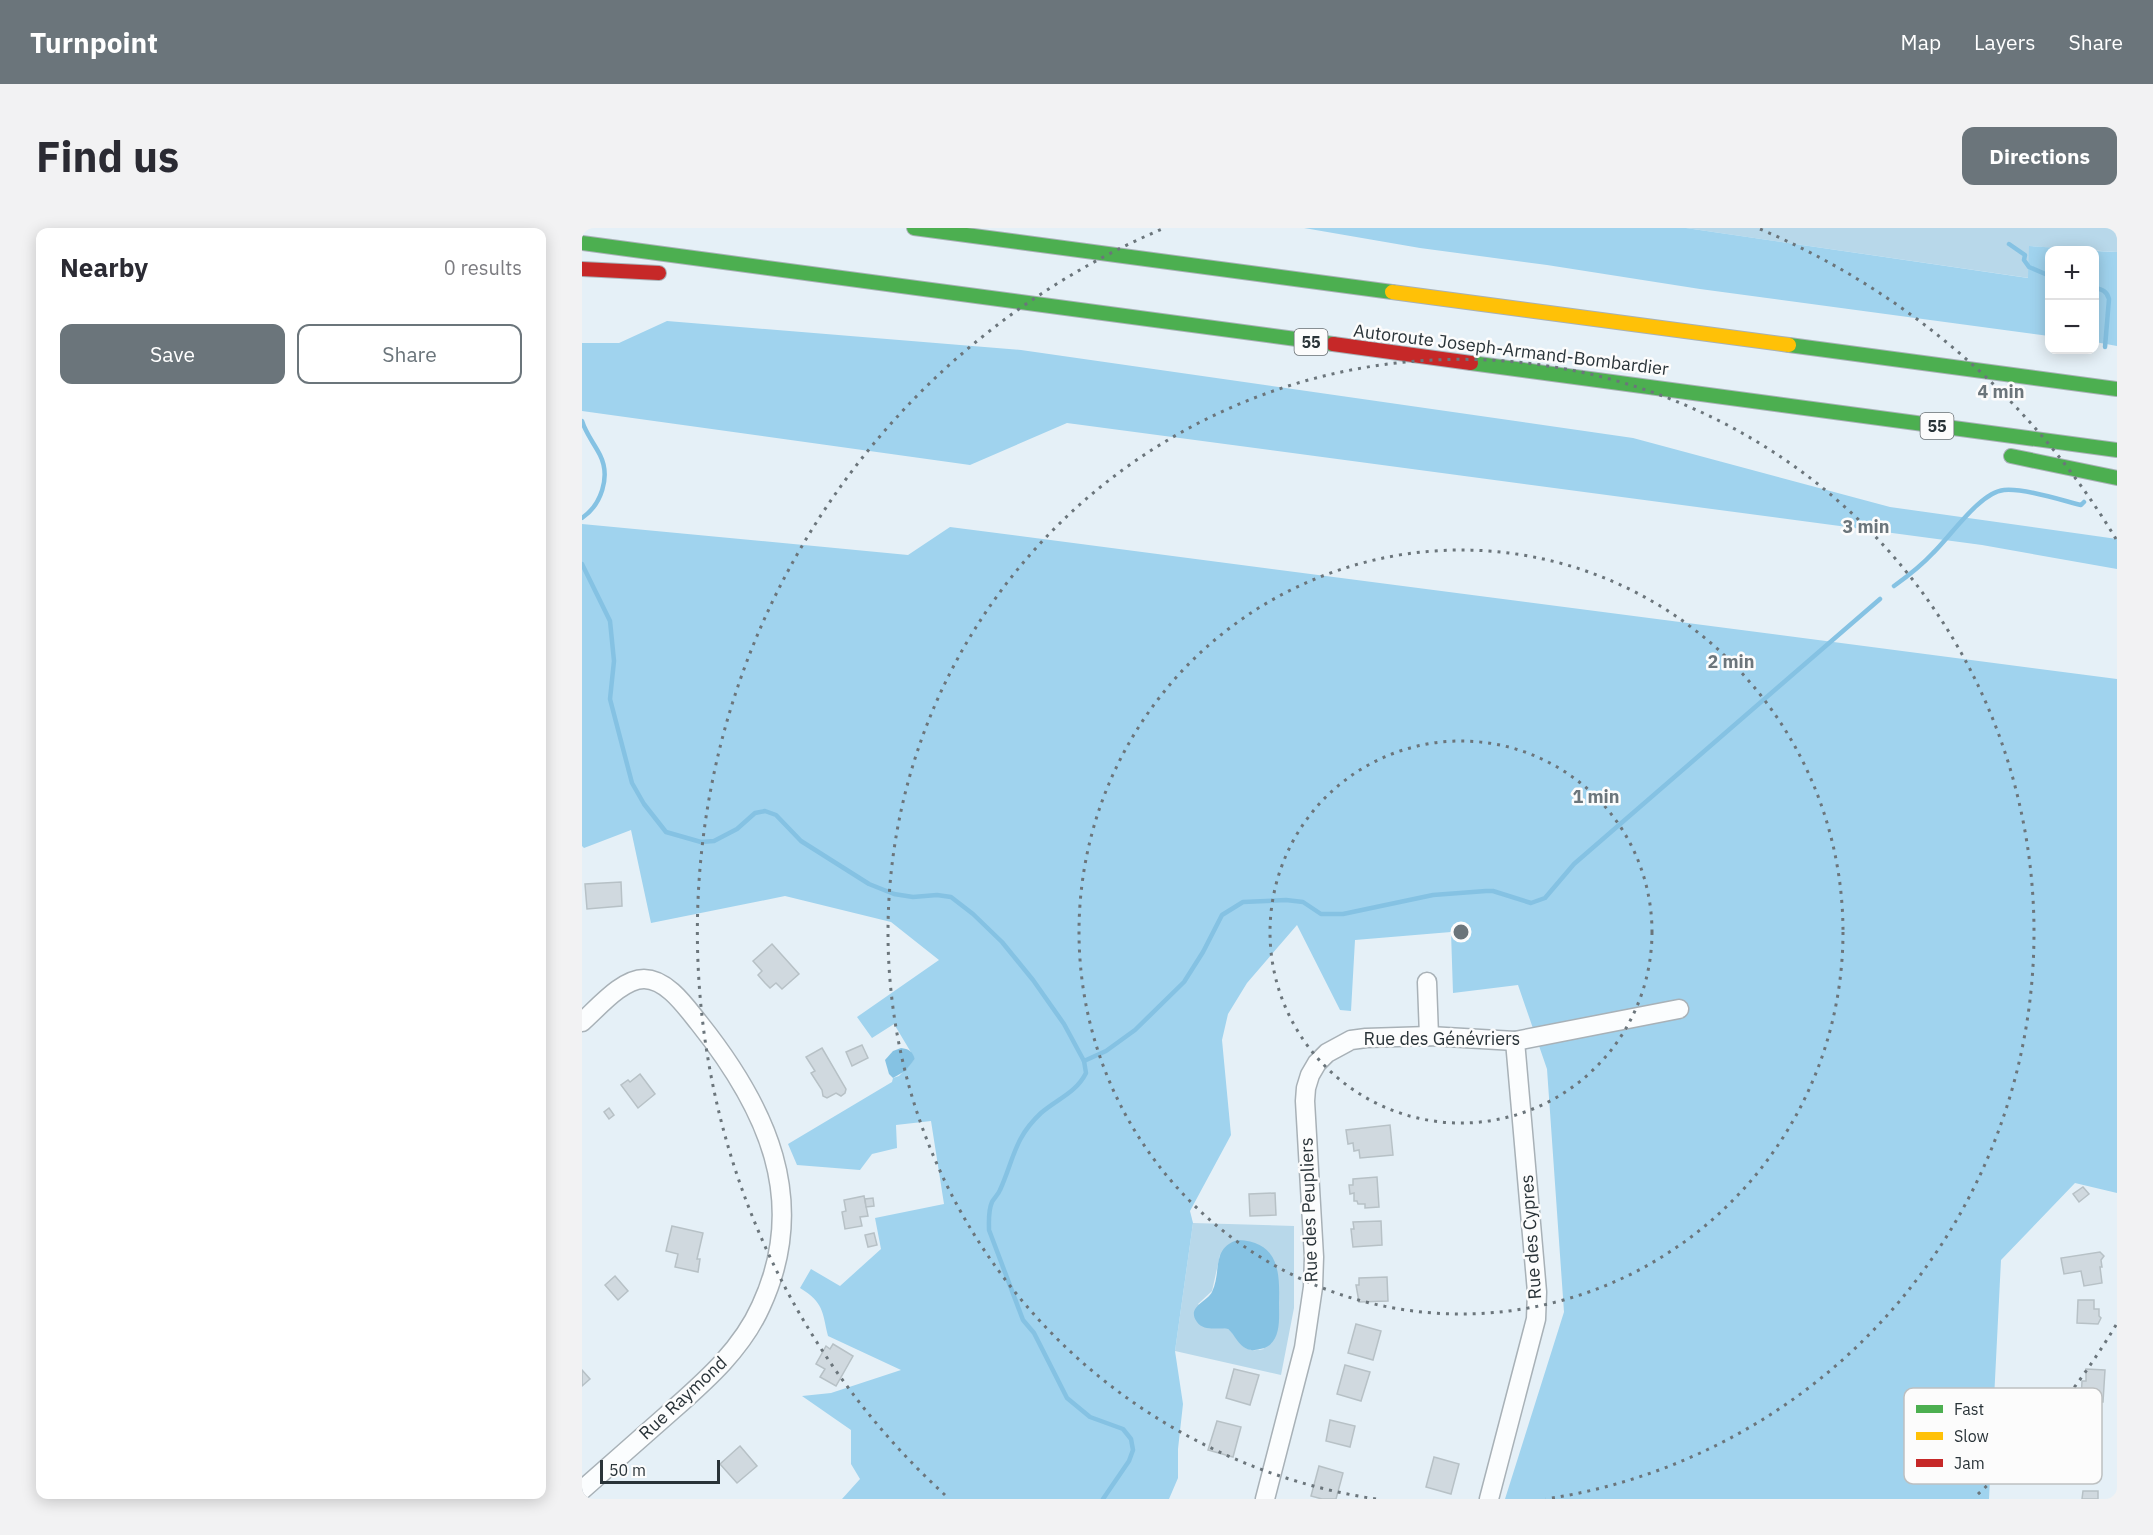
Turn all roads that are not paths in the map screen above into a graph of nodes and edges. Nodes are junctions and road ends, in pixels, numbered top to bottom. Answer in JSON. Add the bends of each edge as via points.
{"nodes":[{"id":1,"x":914,"y":228,"type":"edge"},
{"id":2,"x":582,"y":243,"type":"edge"},
{"id":3,"x":1140,"y":244,"type":"dead end"},
{"id":4,"x":582,"y":269,"type":"edge"},
{"id":5,"x":1262,"y":273,"type":"junction"},
{"id":6,"x":677,"y":274,"type":"dead end"},
{"id":7,"x":724,"y":276,"type":"dead end"},
{"id":8,"x":864,"y":282,"type":"junction"},
{"id":9,"x":2117,"y":388,"type":"edge"},
{"id":10,"x":1757,"y":401,"type":"junction"},
{"id":11,"x":1941,"y":441,"type":"dead end"},
{"id":12,"x":2117,"y":450,"type":"edge"},
{"id":13,"x":1998,"y":453,"type":"dead end"},
{"id":14,"x":2117,"y":478,"type":"edge"},
{"id":15,"x":1426,"y":982,"type":"dead end"},
{"id":16,"x":1679,"y":1009,"type":"dead end"},
{"id":17,"x":582,"y":1022,"type":"edge"},
{"id":18,"x":1429,"y":1036,"type":"junction"},
{"id":19,"x":1515,"y":1041,"type":"junction"},
{"id":20,"x":1317,"y":1063,"type":"joint"},
{"id":21,"x":582,"y":1490,"type":"edge"},
{"id":22,"x":1265,"y":1499,"type":"edge"},
{"id":23,"x":1489,"y":1499,"type":"edge"}],
"edges":[{"from":1,"to":5,"type":"highway"},
{"from":2,"to":8,"type":"highway"},
{"from":3,"to":5,"type":"highway"},
{"from":4,"to":6,"type":"highway"},
{"from":5,"to":9,"type":"highway"},
{"from":7,"to":8,"type":"highway"},
{"from":8,"to":10,"type":"highway","name":"Autoroute Joseph-Armand-Bombardier","number":"55"},
{"from":10,"to":11,"type":"highway"},
{"from":10,"to":12,"type":"highway","name":"Autoroute Joseph-Armand-Bombardier","number":"55"},
{"from":13,"to":14,"type":"highway"},
{"from":15,"to":18,"type":"street"},
{"from":16,"to":19,"type":"street","name":"Rue des Génévriers"},
{"from":17,"to":21,"type":"street","name":"Rue Raymond","via":[[636,979],[663,985],[694,1017],[738,1076],[756,1108],[775,1156],[780,1181],[781,1233],[771,1283],[749,1330],[734,1351]]},
{"from":18,"to":19,"type":"street","name":"Rue des Génévriers"},
{"from":18,"to":20,"type":"street","name":"Rue des Génévriers","via":[[1351,1041]]},
{"from":19,"to":23,"type":"street","name":"Rue des Cypres","via":[[1537,1292],[1536,1319]]},
{"from":20,"to":22,"type":"street","name":"Rue des Peupliers","via":[[1308,1081],[1305,1101],[1314,1257],[1310,1317]]}]}
